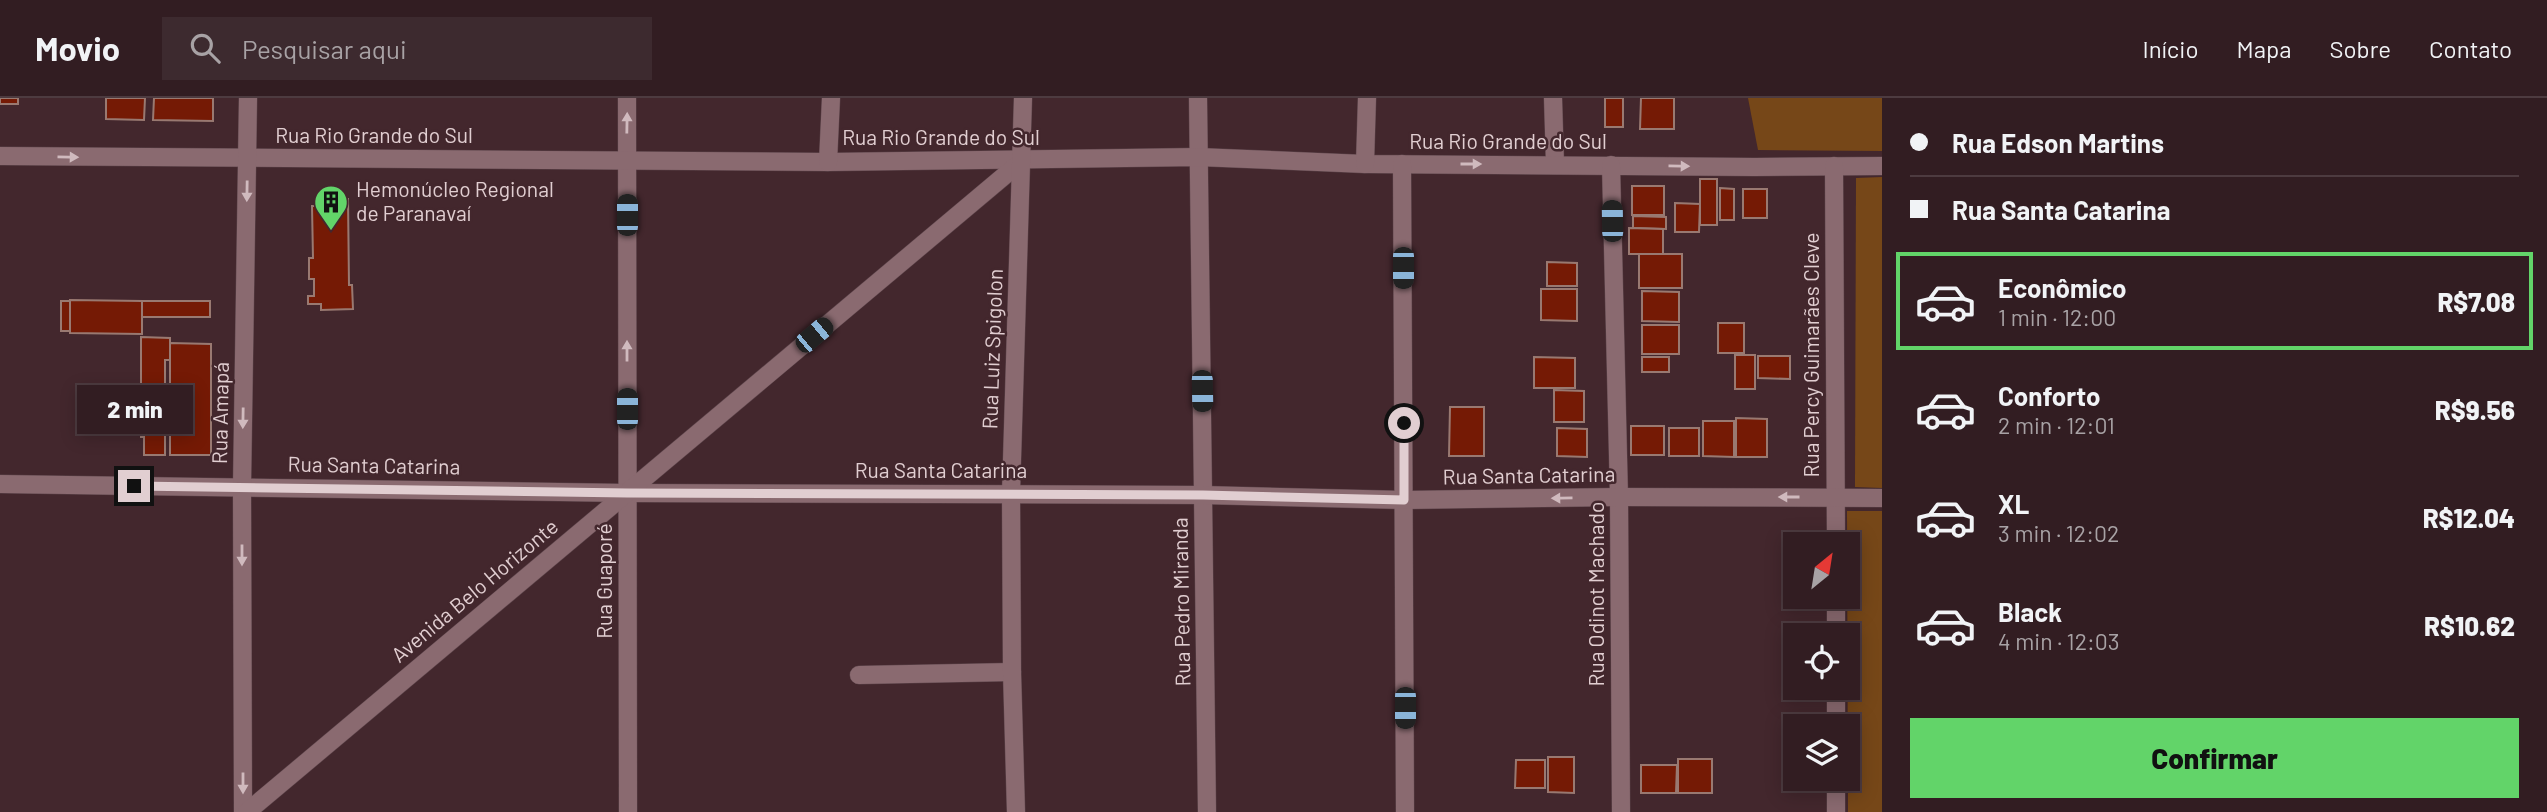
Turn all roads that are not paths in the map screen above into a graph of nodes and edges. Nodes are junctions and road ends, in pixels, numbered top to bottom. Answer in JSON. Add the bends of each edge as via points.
{"nodes":[{"id":1,"x":248,"y":98,"type":"edge"},
{"id":2,"x":627,"y":98,"type":"edge"},
{"id":3,"x":831,"y":98,"type":"edge"},
{"id":4,"x":1023,"y":98,"type":"edge"},
{"id":5,"x":1198,"y":98,"type":"edge"},
{"id":6,"x":1367,"y":98,"type":"edge"},
{"id":7,"x":1553,"y":98,"type":"edge"},
{"id":8,"x":0,"y":156,"type":"edge"},
{"id":9,"x":1198,"y":157,"type":"junction"},
{"id":10,"x":248,"y":159,"type":"junction"},
{"id":11,"x":627,"y":160,"type":"junction"},
{"id":12,"x":1022,"y":161,"type":"junction"},
{"id":13,"x":828,"y":162,"type":"junction"},
{"id":14,"x":1366,"y":164,"type":"junction"},
{"id":15,"x":1402,"y":164,"type":"junction"},
{"id":16,"x":1555,"y":164,"type":"junction"},
{"id":17,"x":1611,"y":165,"type":"junction"},
{"id":18,"x":1834,"y":166,"type":"junction"},
{"id":19,"x":1882,"y":166,"type":"edge"},
{"id":20,"x":0,"y":484,"type":"edge"},
{"id":21,"x":242,"y":487,"type":"junction"},
{"id":22,"x":627,"y":493,"type":"junction"},
{"id":23,"x":1011,"y":493,"type":"junction"},
{"id":24,"x":1203,"y":495,"type":"junction"},
{"id":25,"x":1619,"y":497,"type":"junction"},
{"id":26,"x":1836,"y":497,"type":"junction"},
{"id":27,"x":1882,"y":498,"type":"edge"},
{"id":28,"x":1404,"y":500,"type":"junction"},
{"id":29,"x":1836,"y":532,"type":"edge"},
{"id":30,"x":1012,"y":672,"type":"junction"},
{"id":31,"x":859,"y":675,"type":"dead end"},
{"id":32,"x":1836,"y":791,"type":"edge"},
{"id":33,"x":245,"y":812,"type":"edge"},
{"id":34,"x":628,"y":812,"type":"edge"},
{"id":35,"x":1016,"y":812,"type":"edge"},
{"id":36,"x":1207,"y":812,"type":"edge"},
{"id":37,"x":1405,"y":812,"type":"edge"},
{"id":38,"x":1621,"y":812,"type":"edge"},
{"id":39,"x":1836,"y":812,"type":"edge"}],
"edges":[{"from":1,"to":10,"type":"street","name":"Rua Amapá"},
{"from":11,"to":2,"type":"street","name":"Rua Guaporé","one_way":true},
{"from":3,"to":13,"type":"street"},
{"from":4,"to":12,"type":"street","name":"Rua Luiz Spigolon"},
{"from":5,"to":9,"type":"street","name":"Rua Pedro Miranda"},
{"from":6,"to":14,"type":"street"},
{"from":7,"to":16,"type":"street"},
{"from":8,"to":10,"type":"street","name":"Rua Rio Grande do Sul","one_way":true},
{"from":9,"to":12,"type":"street","name":"Rua Rio Grande do Sul"},
{"from":9,"to":14,"type":"street","name":"Rua Rio Grande do Sul"},
{"from":9,"to":24,"type":"street","name":"Rua Pedro Miranda"},
{"from":10,"to":11,"type":"street","name":"Rua Rio Grande do Sul"},
{"from":10,"to":21,"type":"street","name":"Rua Amapá","one_way":true},
{"from":11,"to":13,"type":"street","name":"Rua Rio Grande do Sul"},
{"from":22,"to":11,"type":"street","name":"Rua Guaporé","one_way":true},
{"from":12,"to":13,"type":"street","name":"Rua Rio Grande do Sul"},
{"from":12,"to":22,"type":"street","name":"Avenida Belo Horizonte"},
{"from":12,"to":23,"type":"street","name":"Rua Luiz Spigolon"},
{"from":14,"to":15,"type":"street","name":"Rua Rio Grande do Sul"},
{"from":15,"to":16,"type":"street","name":"Rua Rio Grande do Sul","one_way":true},
{"from":15,"to":28,"type":"street"},
{"from":16,"to":17,"type":"street","name":"Rua Rio Grande do Sul"},
{"from":17,"to":18,"type":"street","name":"Rua Rio Grande do Sul","one_way":true},
{"from":17,"to":25,"type":"street","name":"Rua Odinot Machado"},
{"from":18,"to":19,"type":"street","name":"Rua Rio Grande do Sul"},
{"from":18,"to":26,"type":"street","name":"Rua Percy Guimarães Cleve"},
{"from":20,"to":21,"type":"street","name":"Rua Santa Catarina"},
{"from":21,"to":22,"type":"street","name":"Rua Santa Catarina"},
{"from":21,"to":33,"type":"street","name":"Rua Amapá","one_way":true},
{"from":22,"to":23,"type":"street","name":"Rua Santa Catarina"},
{"from":22,"to":33,"type":"street","name":"Avenida Belo Horizonte"},
{"from":22,"to":34,"type":"street","name":"Rua Guaporé"},
{"from":23,"to":24,"type":"street","name":"Rua Santa Catarina"},
{"from":23,"to":30,"type":"street","name":"Rua Luiz Spigolon"},
{"from":24,"to":28,"type":"street","name":"Rua Santa Catarina"},
{"from":24,"to":36,"type":"street","name":"Rua Pedro Miranda"},
{"from":26,"to":25,"type":"street","name":"Rua Santa Catarina","one_way":true},
{"from":25,"to":28,"type":"street","name":"Rua Santa Catarina","one_way":true},
{"from":25,"to":38,"type":"street","name":"Rua Odinot Machado"},
{"from":26,"to":27,"type":"street","name":"Rua Santa Catarina"},
{"from":26,"to":29,"type":"street","name":"Rua Percy Guimarães Cleve"},
{"from":28,"to":37,"type":"street"},
{"from":30,"to":31,"type":"street"},
{"from":30,"to":35,"type":"street","name":"Rua Luiz Spigolon"},
{"from":32,"to":39,"type":"street"}]}
